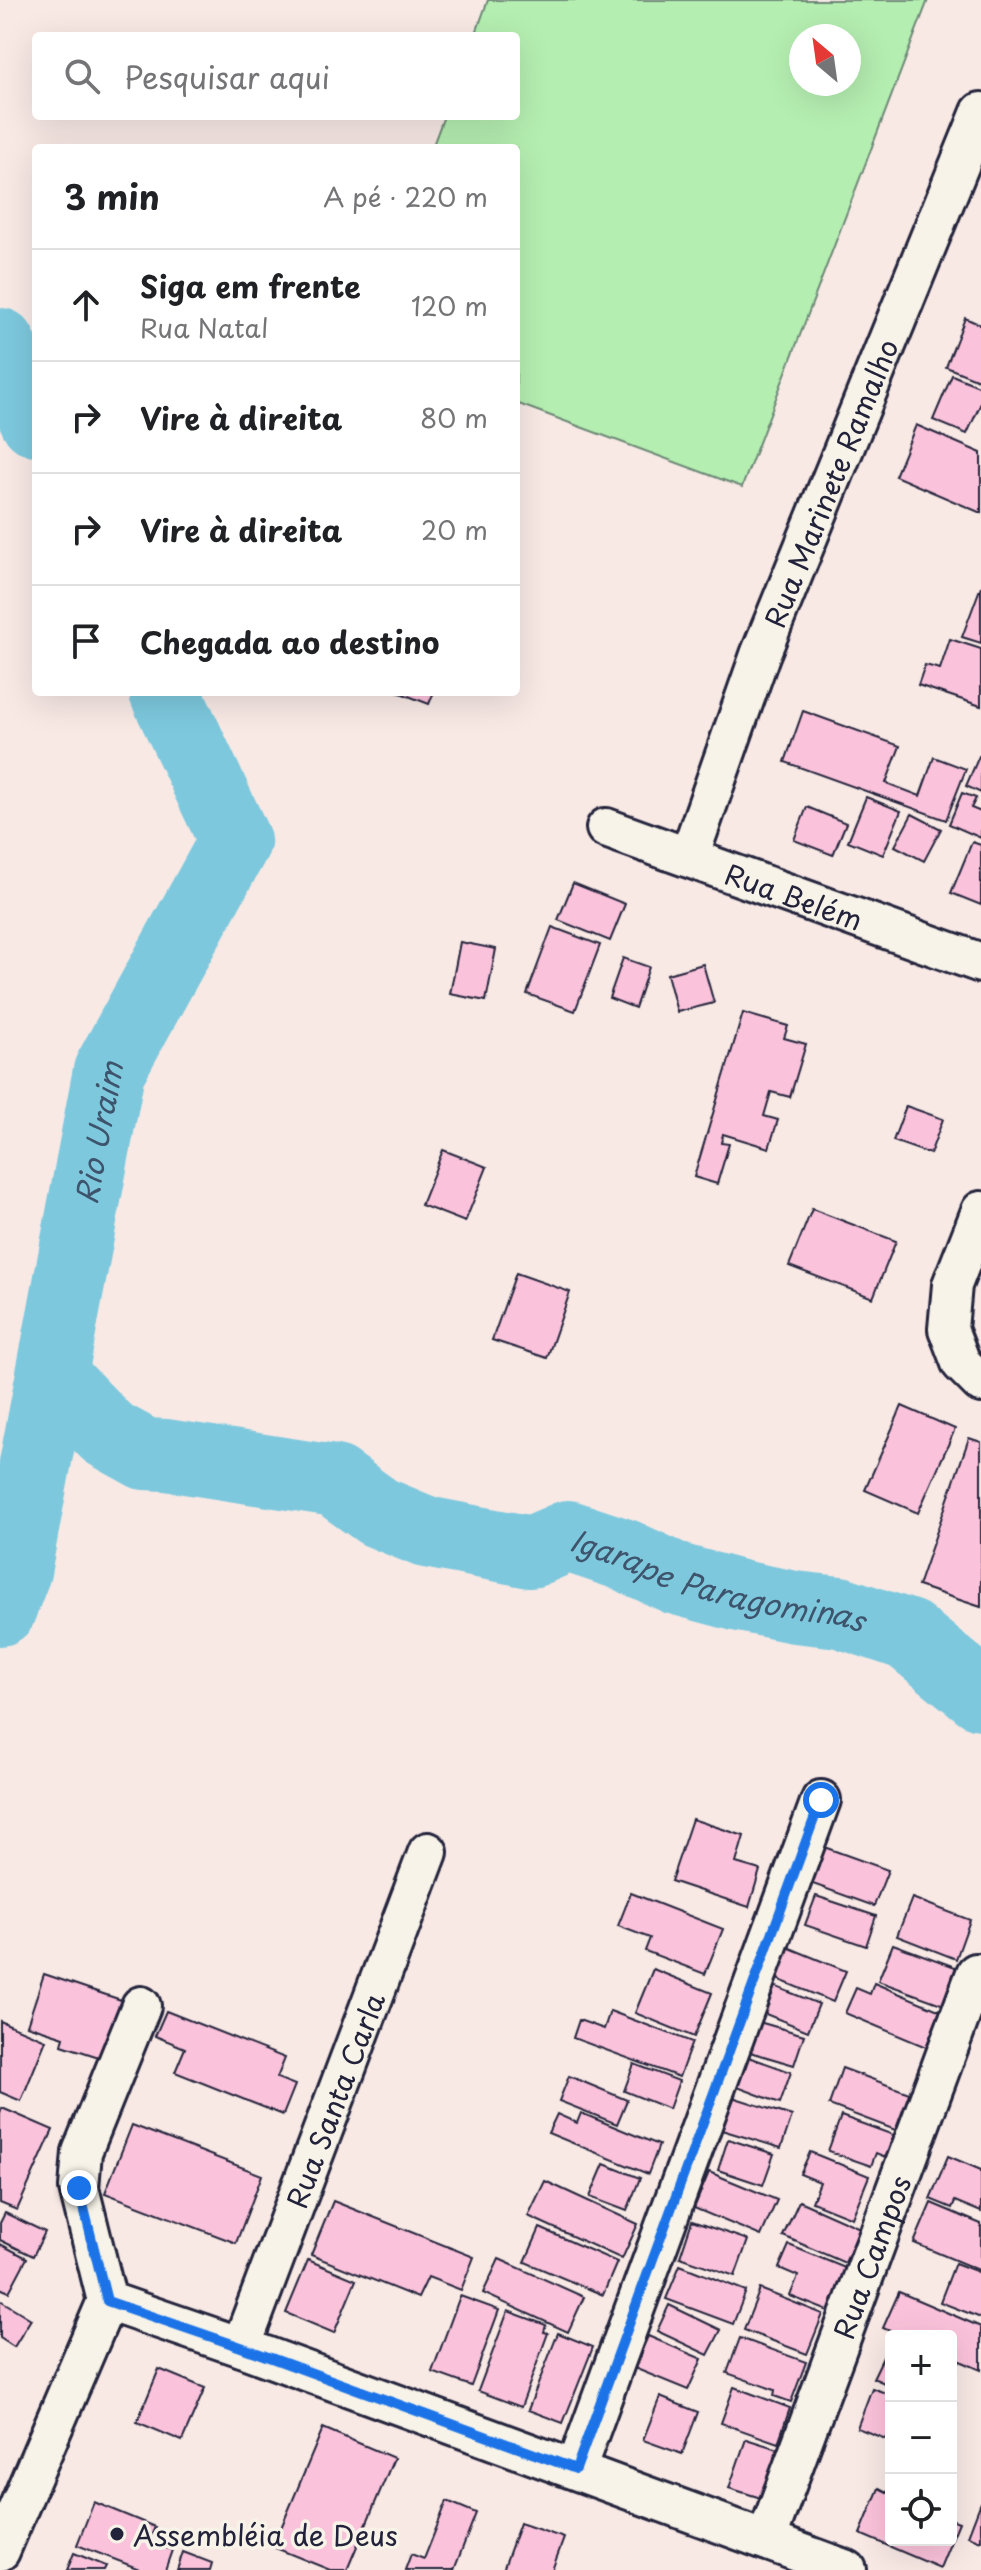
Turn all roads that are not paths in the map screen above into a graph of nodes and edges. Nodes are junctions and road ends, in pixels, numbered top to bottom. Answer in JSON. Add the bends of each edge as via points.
{"nodes":[{"id":1,"x":979,"y":123,"type":"edge"},
{"id":2,"x":606,"y":828,"type":"dead end"},
{"id":3,"x":689,"y":857,"type":"junction"},
{"id":4,"x":981,"y":963,"type":"edge"},
{"id":5,"x":981,"y":1211,"type":"edge"},
{"id":6,"x":981,"y":1383,"type":"edge"},
{"id":7,"x":821,"y":1800,"type":"dead end"},
{"id":8,"x":428,"y":1852,"type":"dead end"},
{"id":9,"x":976,"y":1973,"type":"dead end"},
{"id":10,"x":141,"y":2006,"type":"dead end"},
{"id":11,"x":107,"y":2301,"type":"junction"},
{"id":12,"x":241,"y":2347,"type":"junction"},
{"id":13,"x":576,"y":2469,"type":"junction"},
{"id":14,"x":766,"y":2540,"type":"junction"},
{"id":15,"x":0,"y":2551,"type":"edge"},
{"id":16,"x":847,"y":2570,"type":"edge"}],
"edges":[{"from":1,"to":3,"type":"street","name":"Rua Marinete Ramalho","via":[[760,655]]},
{"from":2,"to":3,"type":"street","name":"Rua Belém"},
{"from":3,"to":4,"type":"street","name":"Rua Belém"},
{"from":5,"to":6,"type":"street","via":[[952,1285],[948,1329],[961,1363]]},
{"from":7,"to":13,"type":"street"},
{"from":8,"to":12,"type":"street","name":"Rua Santa Carla"},
{"from":9,"to":14,"type":"street","name":"Rua Campos"},
{"from":10,"to":11,"type":"street","via":[[82,2152],[79,2188]]},
{"from":11,"to":12,"type":"street"},
{"from":11,"to":15,"type":"street"},
{"from":12,"to":13,"type":"street"},
{"from":13,"to":14,"type":"street"},
{"from":14,"to":16,"type":"street"}]}
